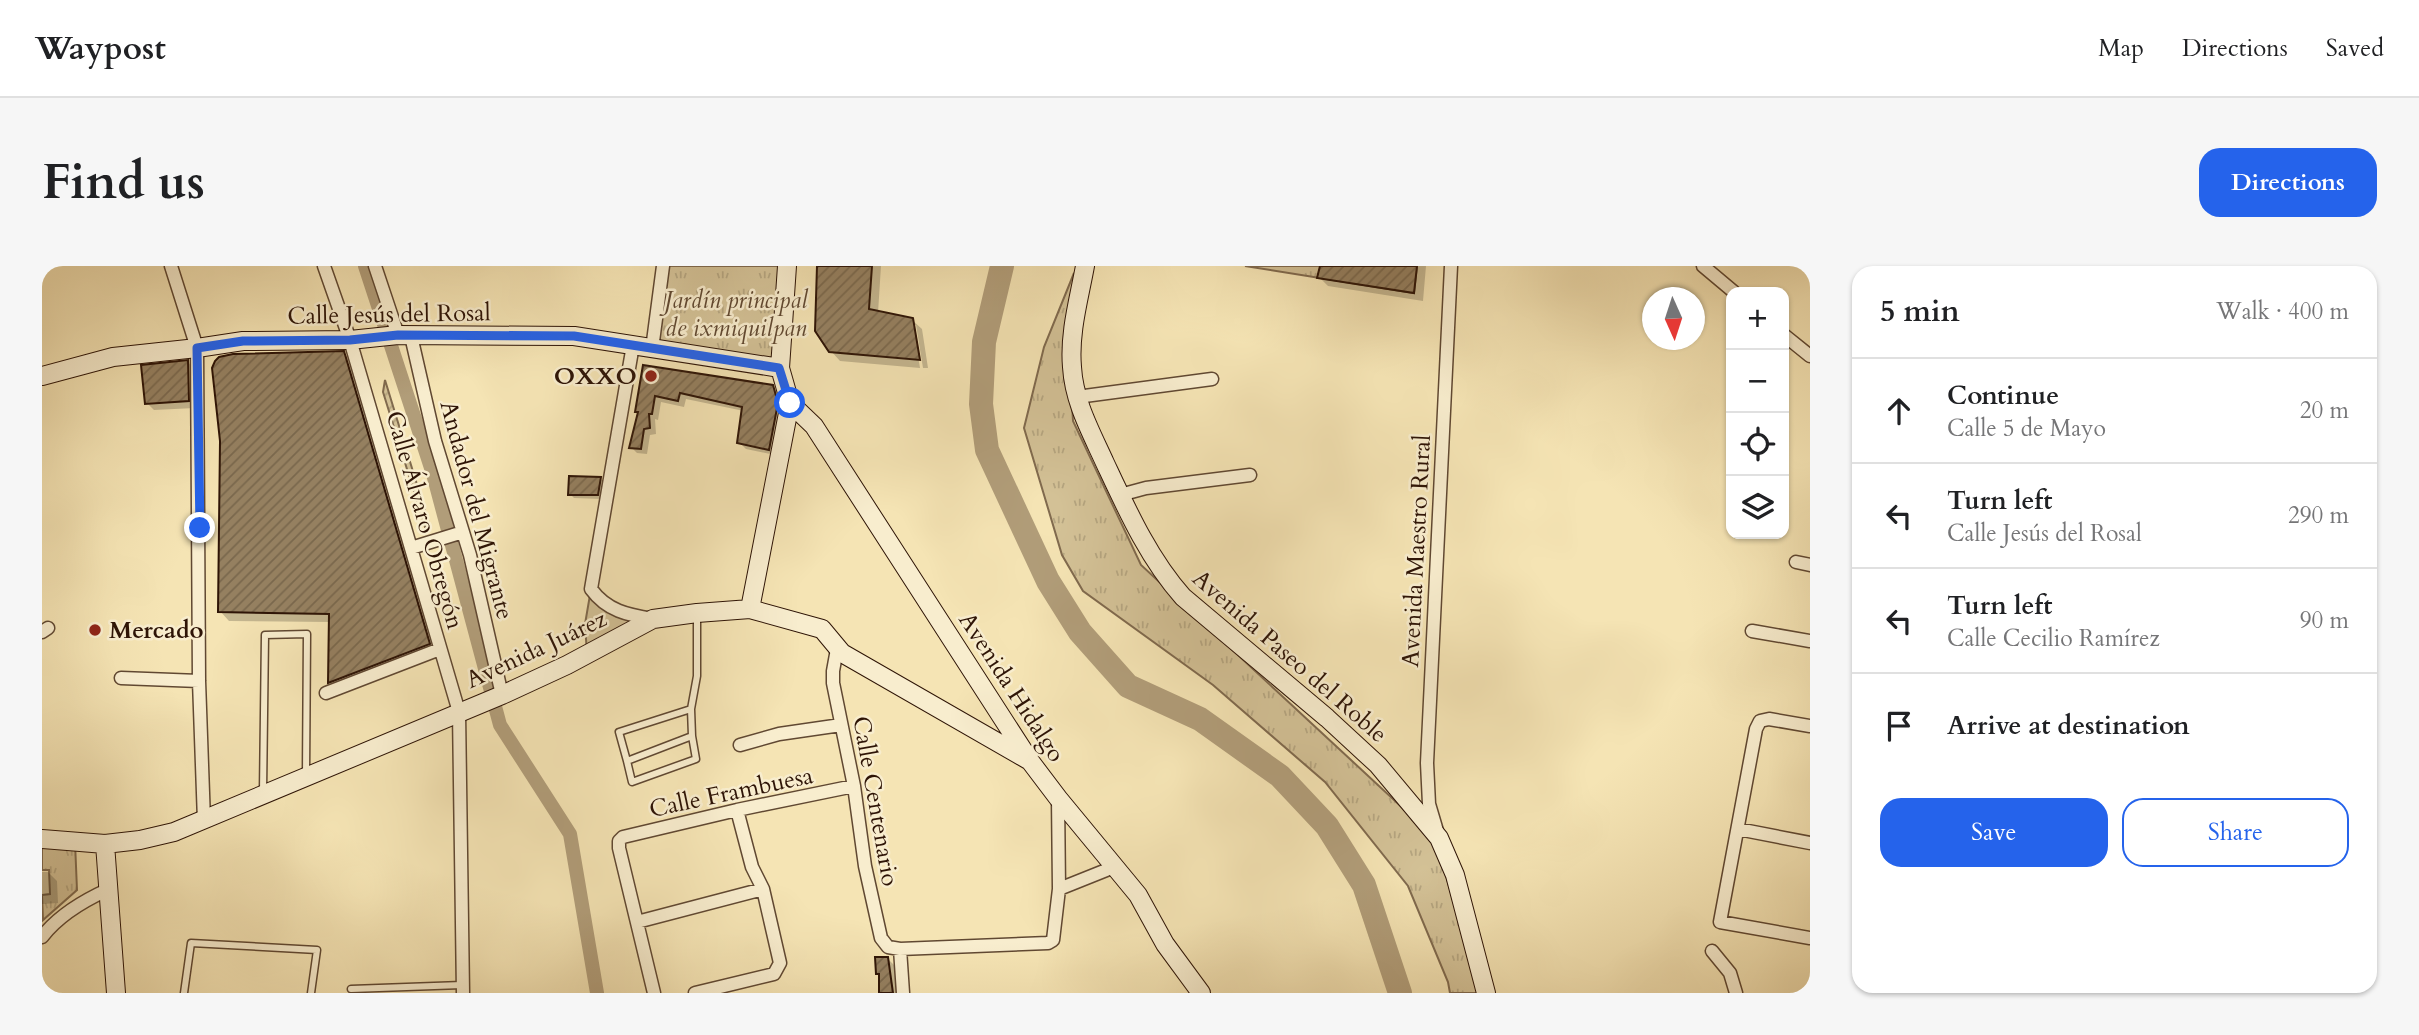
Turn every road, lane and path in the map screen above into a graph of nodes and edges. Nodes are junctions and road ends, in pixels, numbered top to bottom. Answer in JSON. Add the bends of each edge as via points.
{"nodes":[{"id":1,"x":171,"y":266,"type":"edge"},
{"id":2,"x":324,"y":266,"type":"edge"},
{"id":3,"x":374,"y":266,"type":"edge"},
{"id":4,"x":663,"y":266,"type":"edge"},
{"id":5,"x":788,"y":266,"type":"edge"},
{"id":6,"x":1085,"y":266,"type":"edge"},
{"id":7,"x":1451,"y":266,"type":"edge"},
{"id":8,"x":1703,"y":266,"type":"edge"},
{"id":9,"x":1728,"y":287,"type":"edge"},
{"id":10,"x":400,"y":336,"type":"junction"},
{"id":11,"x":1789,"y":339,"type":"edge"},
{"id":12,"x":354,"y":340,"type":"junction"},
{"id":13,"x":633,"y":345,"type":"junction"},
{"id":14,"x":197,"y":348,"type":"junction"},
{"id":15,"x":652,"y":349,"type":"junction"},
{"id":16,"x":1810,"y":356,"type":"edge"},
{"id":17,"x":779,"y":368,"type":"junction"},
{"id":18,"x":42,"y":376,"type":"edge"},
{"id":19,"x":1212,"y":379,"type":"dead end"},
{"id":20,"x":1077,"y":397,"type":"junction"},
{"id":21,"x":790,"y":403,"type":"junction"},
{"id":22,"x":1250,"y":475,"type":"dead end"},
{"id":23,"x":1120,"y":495,"type":"junction"},
{"id":24,"x":458,"y":534,"type":"junction"},
{"id":25,"x":416,"y":546,"type":"junction"},
{"id":26,"x":1796,"y":562,"type":"dead end"},
{"id":27,"x":1810,"y":565,"type":"edge"},
{"id":28,"x":750,"y":609,"type":"junction"},
{"id":29,"x":697,"y":613,"type":"junction"},
{"id":30,"x":653,"y":619,"type":"junction"},
{"id":31,"x":1752,"y":631,"type":"dead end"},
{"id":32,"x":1810,"y":641,"type":"edge"},
{"id":33,"x":440,"y":649,"type":"junction"},
{"id":34,"x":837,"y":649,"type":"junction"},
{"id":35,"x":121,"y":678,"type":"dead end"},
{"id":36,"x":199,"y":681,"type":"junction"},
{"id":37,"x":326,"y":693,"type":"dead end"},
{"id":38,"x":499,"y":696,"type":"junction"},
{"id":39,"x":691,"y":709,"type":"junction"},
{"id":40,"x":463,"y":711,"type":"junction"},
{"id":41,"x":841,"y":725,"type":"junction"},
{"id":42,"x":1810,"y":726,"type":"edge"},
{"id":43,"x":692,"y":736,"type":"junction"},
{"id":44,"x":740,"y":745,"type":"dead end"},
{"id":45,"x":627,"y":761,"type":"junction"},
{"id":46,"x":1030,"y":761,"type":"junction"},
{"id":47,"x":306,"y":777,"type":"junction"},
{"id":48,"x":854,"y":786,"type":"junction"},
{"id":49,"x":263,"y":795,"type":"junction"},
{"id":50,"x":1058,"y":799,"type":"junction"},
{"id":51,"x":737,"y":810,"type":"junction"},
{"id":52,"x":204,"y":821,"type":"junction"},
{"id":53,"x":1738,"y":829,"type":"junction"},
{"id":54,"x":1439,"y":838,"type":"junction"},
{"id":55,"x":42,"y":839,"type":"edge"},
{"id":56,"x":1810,"y":843,"type":"edge"},
{"id":57,"x":105,"y":844,"type":"junction"},
{"id":58,"x":1114,"y":867,"type":"junction"},
{"id":59,"x":764,"y":889,"type":"junction"},
{"id":60,"x":1059,"y":889,"type":"junction"},
{"id":61,"x":107,"y":890,"type":"junction"},
{"id":62,"x":637,"y":922,"type":"junction"},
{"id":63,"x":42,"y":937,"type":"edge"},
{"id":64,"x":1810,"y":938,"type":"edge"},
{"id":65,"x":900,"y":949,"type":"junction"},
{"id":66,"x":1712,"y":951,"type":"dead end"},
{"id":67,"x":351,"y":989,"type":"dead end"},
{"id":68,"x":463,"y":989,"type":"edge"},
{"id":69,"x":1199,"y":992,"type":"edge"},
{"id":70,"x":116,"y":993,"type":"edge"},
{"id":71,"x":184,"y":993,"type":"edge"},
{"id":72,"x":311,"y":993,"type":"edge"},
{"id":73,"x":654,"y":993,"type":"edge"},
{"id":74,"x":695,"y":993,"type":"edge"},
{"id":75,"x":903,"y":993,"type":"edge"},
{"id":76,"x":1486,"y":993,"type":"edge"},
{"id":77,"x":1736,"y":993,"type":"edge"}],
"edges":[{"from":1,"to":14,"type":"street"},
{"from":2,"to":12,"type":"street","name":"Calle Álvaro Obregón"},
{"from":3,"to":10,"type":"street","name":"Andador del Migrante"},
{"from":4,"to":15,"type":"street"},
{"from":5,"to":17,"type":"street"},
{"from":6,"to":20,"type":"street","name":"Avenida Paseo del Roble","via":[[1072,334]]},
{"from":7,"to":54,"type":"street","name":"Avenida Maestro Rural","via":[[1427,764],[1429,804]]},
{"from":8,"to":9,"type":"street"},
{"from":10,"to":12,"type":"street","name":"Calle Jesús del Rosal"},
{"from":10,"to":13,"type":"street","name":"Calle Jesús del Rosal","via":[[574,336]]},
{"from":10,"to":24,"type":"street","name":"Andador del Migrante","via":[[435,441]]},
{"from":11,"to":16,"type":"street"},
{"from":12,"to":14,"type":"street","name":"Calle Jesús del Rosal","via":[[243,341]]},
{"from":12,"to":25,"type":"street","name":"Calle Álvaro Obregón"},
{"from":13,"to":15,"type":"street","name":"Calle Jesús del Rosal"},
{"from":13,"to":30,"type":"street","via":[[591,589],[600,602],[625,615]]},
{"from":14,"to":18,"type":"street","name":"Calle Jesús del Rosal","via":[[113,357]]},
{"from":14,"to":36,"type":"street"},
{"from":15,"to":17,"type":"street","name":"Calle Jesús del Rosal"},
{"from":17,"to":21,"type":"street"},
{"from":19,"to":20,"type":"street"},
{"from":20,"to":23,"type":"street","name":"Avenida Paseo del Roble"},
{"from":21,"to":28,"type":"street"},
{"from":21,"to":46,"type":"street","name":"Avenida Hidalgo","via":[[814,426]]},
{"from":22,"to":23,"type":"street"},
{"from":23,"to":54,"type":"street","name":"Avenida Paseo del Roble","via":[[1155,561],[1183,597],[1378,765]]},
{"from":24,"to":25,"type":"street"},
{"from":24,"to":38,"type":"street","name":"Andador del Migrante","via":[[470,555]]},
{"from":25,"to":33,"type":"street","name":"Calle Álvaro Obregón"},
{"from":26,"to":27,"type":"street"},
{"from":28,"to":29,"type":"street","name":"Avenida Juárez"},
{"from":28,"to":34,"type":"street","name":"Avenida Juárez","via":[[822,629]]},
{"from":29,"to":30,"type":"street","name":"Avenida Juárez"},
{"from":29,"to":39,"type":"lane","via":[[697,676]]},
{"from":30,"to":38,"type":"street","name":"Avenida Juárez"},
{"from":31,"to":32,"type":"street"},
{"from":33,"to":37,"type":"street"},
{"from":33,"to":40,"type":"street","name":"Calle Álvaro Obregón"},
{"from":34,"to":41,"type":"street","name":"Calle Centenario","via":[[832,671]]},
{"from":34,"to":46,"type":"street","name":"Avenida Juárez"},
{"from":35,"to":36,"type":"street"},
{"from":36,"to":52,"type":"street"},
{"from":38,"to":40,"type":"street","name":"Avenida Juárez"},
{"from":39,"to":43,"type":"lane"},
{"from":39,"to":45,"type":"lane","via":[[619,732]]},
{"from":40,"to":47,"type":"street","name":"Avenida Juárez"},
{"from":40,"to":68,"type":"street","name":"Calle Álvaro Obregón"},
{"from":41,"to":44,"type":"street"},
{"from":41,"to":48,"type":"street","name":"Calle Centenario"},
{"from":42,"to":53,"type":"street","via":[[1760,721]]},
{"from":43,"to":45,"type":"lane"},
{"from":43,"to":45,"type":"lane","via":[[696,760],[632,782]]},
{"from":46,"to":50,"type":"street","name":"Avenida Hidalgo"},
{"from":47,"to":49,"type":"street","name":"Avenida Juárez"},
{"from":47,"to":49,"type":"lane","via":[[307,634],[265,635]]},
{"from":48,"to":51,"type":"street","name":"Calle Frambuesa"},
{"from":48,"to":65,"type":"street","name":"Calle Centenario","via":[[881,937],[888,947]]},
{"from":49,"to":52,"type":"street","name":"Avenida Juárez"},
{"from":50,"to":58,"type":"street","name":"Avenida Hidalgo"},
{"from":50,"to":60,"type":"street"},
{"from":51,"to":59,"type":"street","via":[[752,867]]},
{"from":51,"to":62,"type":"street","name":"Calle Frambuesa","via":[[619,841]]},
{"from":52,"to":57,"type":"street","name":"Avenida Juárez","via":[[141,840]]},
{"from":53,"to":56,"type":"street"},
{"from":53,"to":64,"type":"street","via":[[1720,922]]},
{"from":54,"to":76,"type":"street","name":"Avenida Paseo del Roble","via":[[1455,875]]},
{"from":55,"to":57,"type":"street","name":"Avenida Juárez"},
{"from":57,"to":61,"type":"street"},
{"from":58,"to":60,"type":"street"},
{"from":58,"to":69,"type":"street","name":"Avenida Hidalgo","via":[[1138,895]]},
{"from":59,"to":62,"type":"street"},
{"from":59,"to":74,"type":"street","via":[[778,970]]},
{"from":60,"to":65,"type":"street","via":[[1053,940],[1048,943]]},
{"from":61,"to":63,"type":"street","via":[[60,918]]},
{"from":61,"to":70,"type":"street"},
{"from":62,"to":73,"type":"street"},
{"from":65,"to":75,"type":"street"},
{"from":66,"to":77,"type":"street","via":[[1730,973]]},
{"from":67,"to":68,"type":"lane"},
{"from":71,"to":72,"type":"lane","via":[[191,943],[317,950]]}]}
